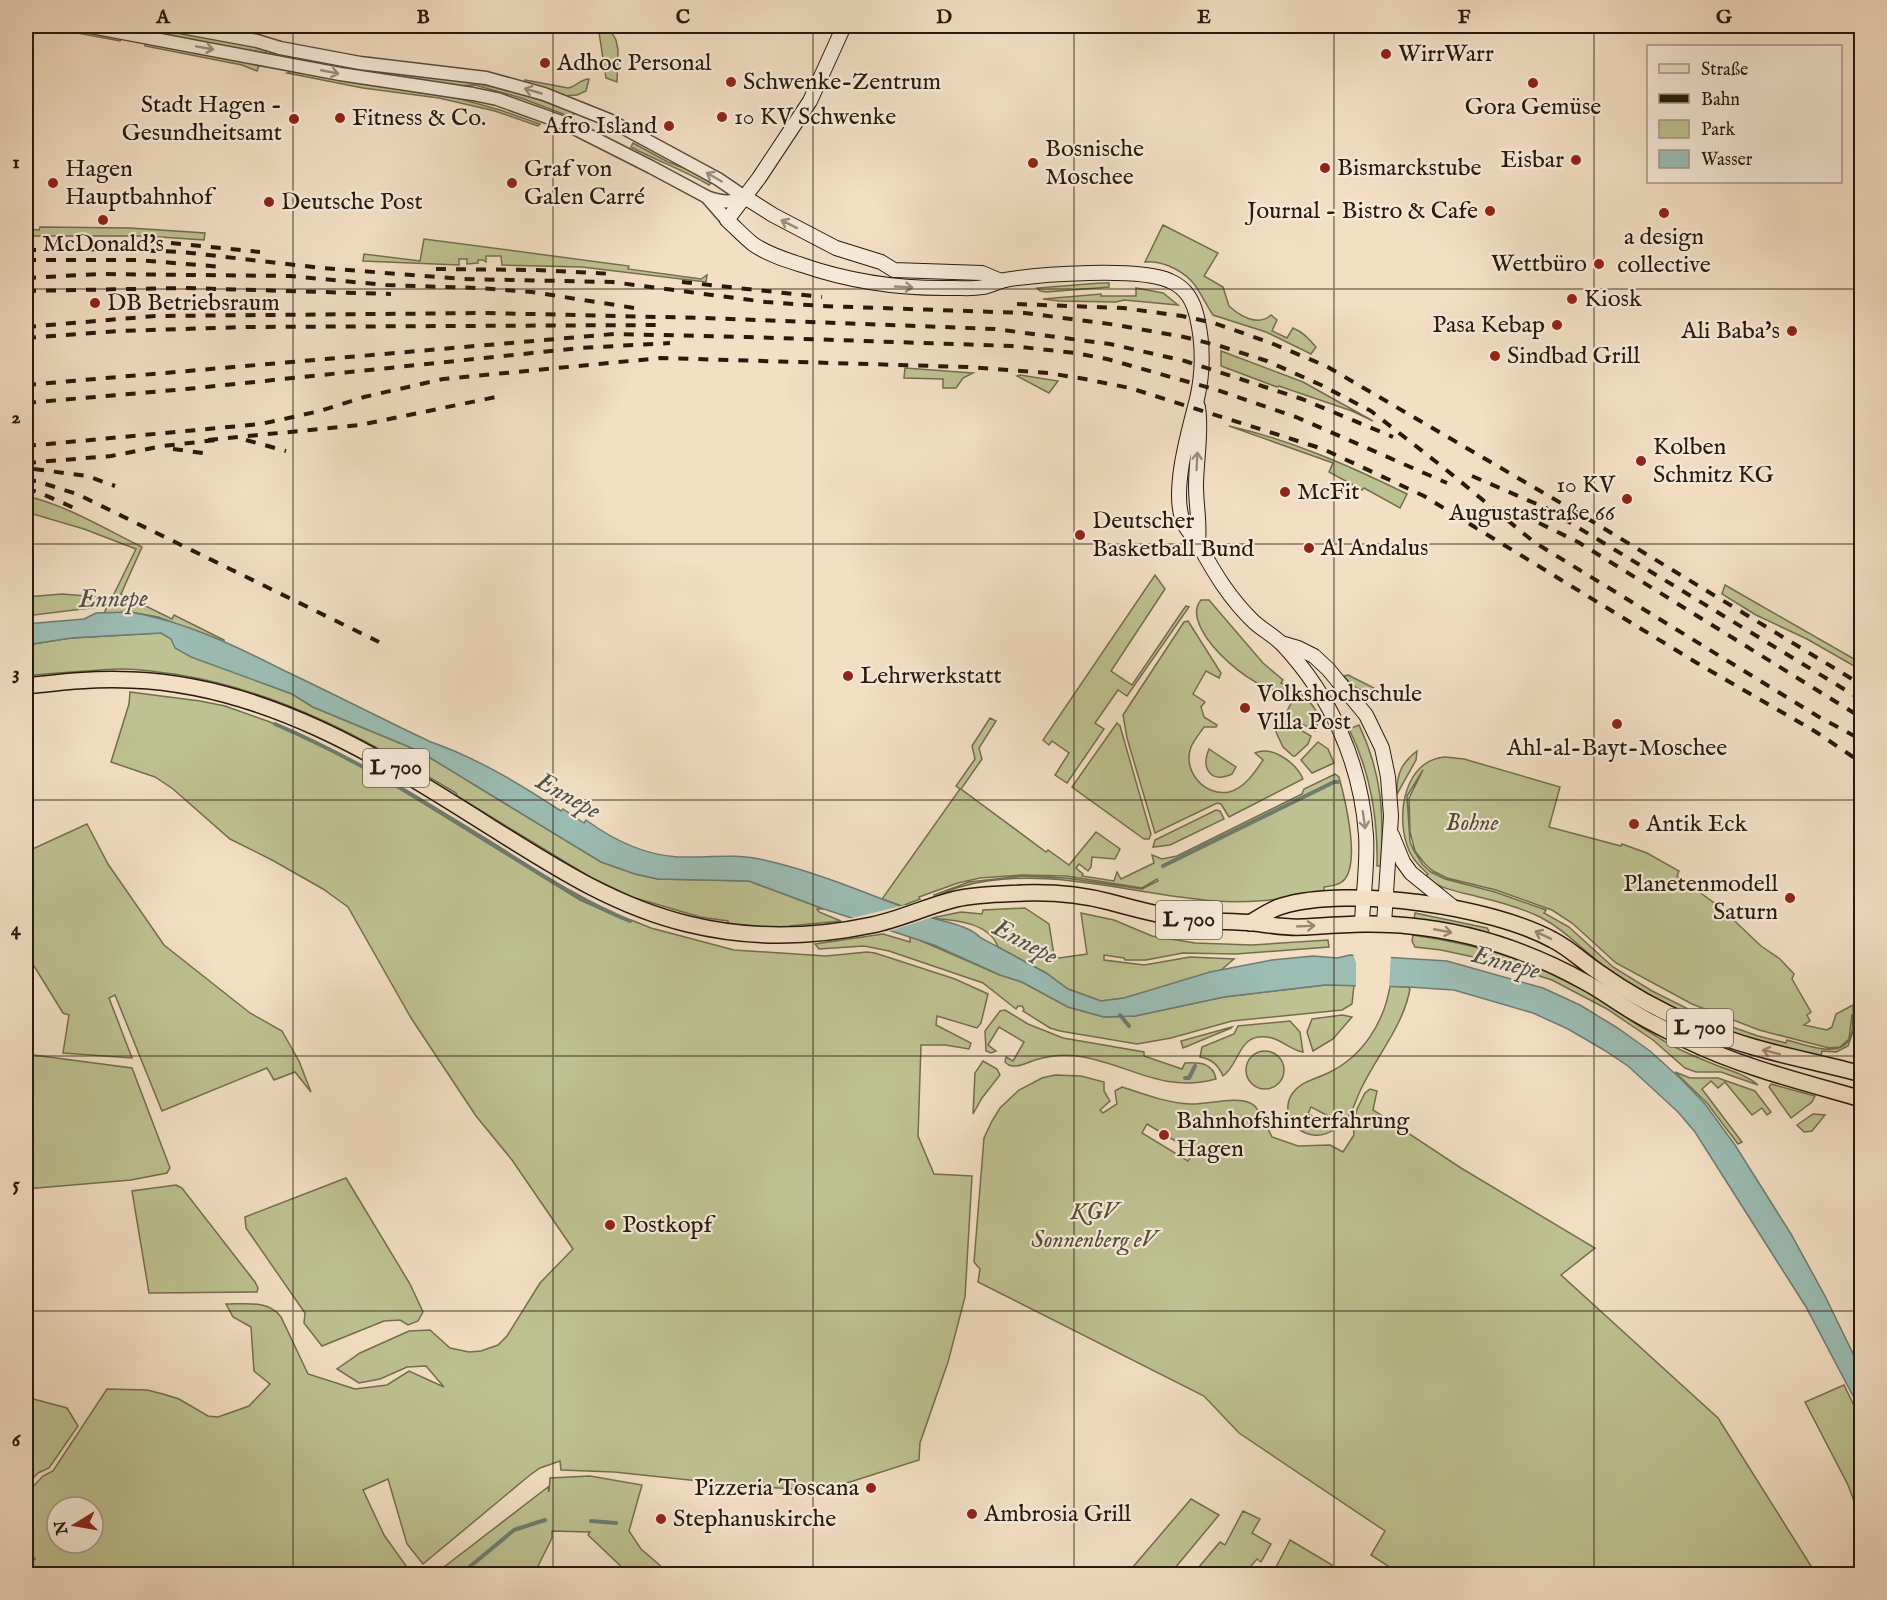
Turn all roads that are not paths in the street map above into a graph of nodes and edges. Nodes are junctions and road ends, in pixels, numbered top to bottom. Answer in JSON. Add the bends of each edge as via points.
{"nodes":[{"id":1,"x":86,"y":26,"type":"edge"},
{"id":2,"x":176,"y":26,"type":"edge"},
{"id":3,"x":844,"y":26,"type":"edge"},
{"id":4,"x":743,"y":196,"type":"junction"},
{"id":5,"x":707,"y":197,"type":"junction"},
{"id":6,"x":727,"y":220,"type":"junction"},
{"id":7,"x":1001,"y":280,"type":"junction"},
{"id":8,"x":1281,"y":643,"type":"junction"},
{"id":9,"x":26,"y":686,"type":"edge"},
{"id":10,"x":1391,"y":833,"type":"junction"},
{"id":11,"x":1363,"y":899,"type":"junction"},
{"id":12,"x":1385,"y":900,"type":"junction"},
{"id":13,"x":1453,"y":907,"type":"junction"},
{"id":14,"x":1250,"y":923,"type":"junction"},
{"id":15,"x":1362,"y":924,"type":"junction"},
{"id":16,"x":1384,"y":924,"type":"junction"},
{"id":17,"x":1858,"y":1073,"type":"edge"},
{"id":18,"x":1857,"y":1097,"type":"edge"}],
"edges":[{"from":1,"to":5,"type":"street","number":"L 700","one_way":true,"via":[[340,74],[473,94],[564,123]]},
{"from":4,"to":2,"type":"street","number":"L 700","one_way":true,"via":[[718,178],[634,133],[544,94],[486,78],[360,63]]},
{"from":3,"to":4,"type":"main road","via":[[810,101]]},
{"from":4,"to":5,"type":"street","number":"L 700","via":[[733,202]]},
{"from":4,"to":6,"type":"main road"},
{"from":7,"to":4,"type":"main road","number":"L 700","one_way":true,"via":[[982,273],[894,270],[882,262],[836,248]]},
{"from":5,"to":6,"type":"street","number":"L 700"},
{"from":6,"to":7,"type":"main road","number":"L 700","one_way":true,"via":[[755,246],[785,260],[846,278],[890,286],[937,288],[984,287]]},
{"from":7,"to":8,"type":"main road","number":"L 700","via":[[1125,273],[1156,276],[1183,288],[1190,297],[1200,330],[1201,359],[1197,399],[1197,542],[1224,589],[1254,622]]},
{"from":8,"to":10,"type":"main road","number":"L 700","via":[[1314,656],[1366,716],[1382,748]]},
{"from":8,"to":11,"type":"main road","number":"L 700","one_way":true,"via":[[1318,690],[1342,733],[1360,791],[1366,835]]},
{"from":9,"to":14,"type":"main road","number":"L 700","via":[[135,680],[233,696],[300,720],[392,765],[586,885],[630,906],[709,929],[772,936],[823,933],[873,925],[961,898],[1035,893],[1095,899],[1180,919]]},
{"from":10,"to":12,"type":"main road","number":"L 700"},
{"from":10,"to":13,"type":"main road","number":"L 700","via":[[1411,873]]},
{"from":11,"to":12,"type":"main road"},
{"from":11,"to":14,"type":"main road","number":"L 700","via":[[1294,904]]},
{"from":11,"to":15,"type":"main road"},
{"from":12,"to":13,"type":"main road","number":"L 700"},
{"from":12,"to":16,"type":"main road"},
{"from":17,"to":13,"type":"main road","number":"L 700","one_way":true,"via":[[1763,1051],[1700,1028],[1633,994],[1553,940],[1493,916]]},
{"from":14,"to":15,"type":"main road","number":"L 700","one_way":true,"via":[[1279,927]]},
{"from":15,"to":16,"type":"main road"},
{"from":16,"to":18,"type":"main road","number":"L 700","one_way":true,"via":[[1457,933],[1522,952],[1571,974],[1638,1015],[1706,1049],[1784,1077]]}]}
